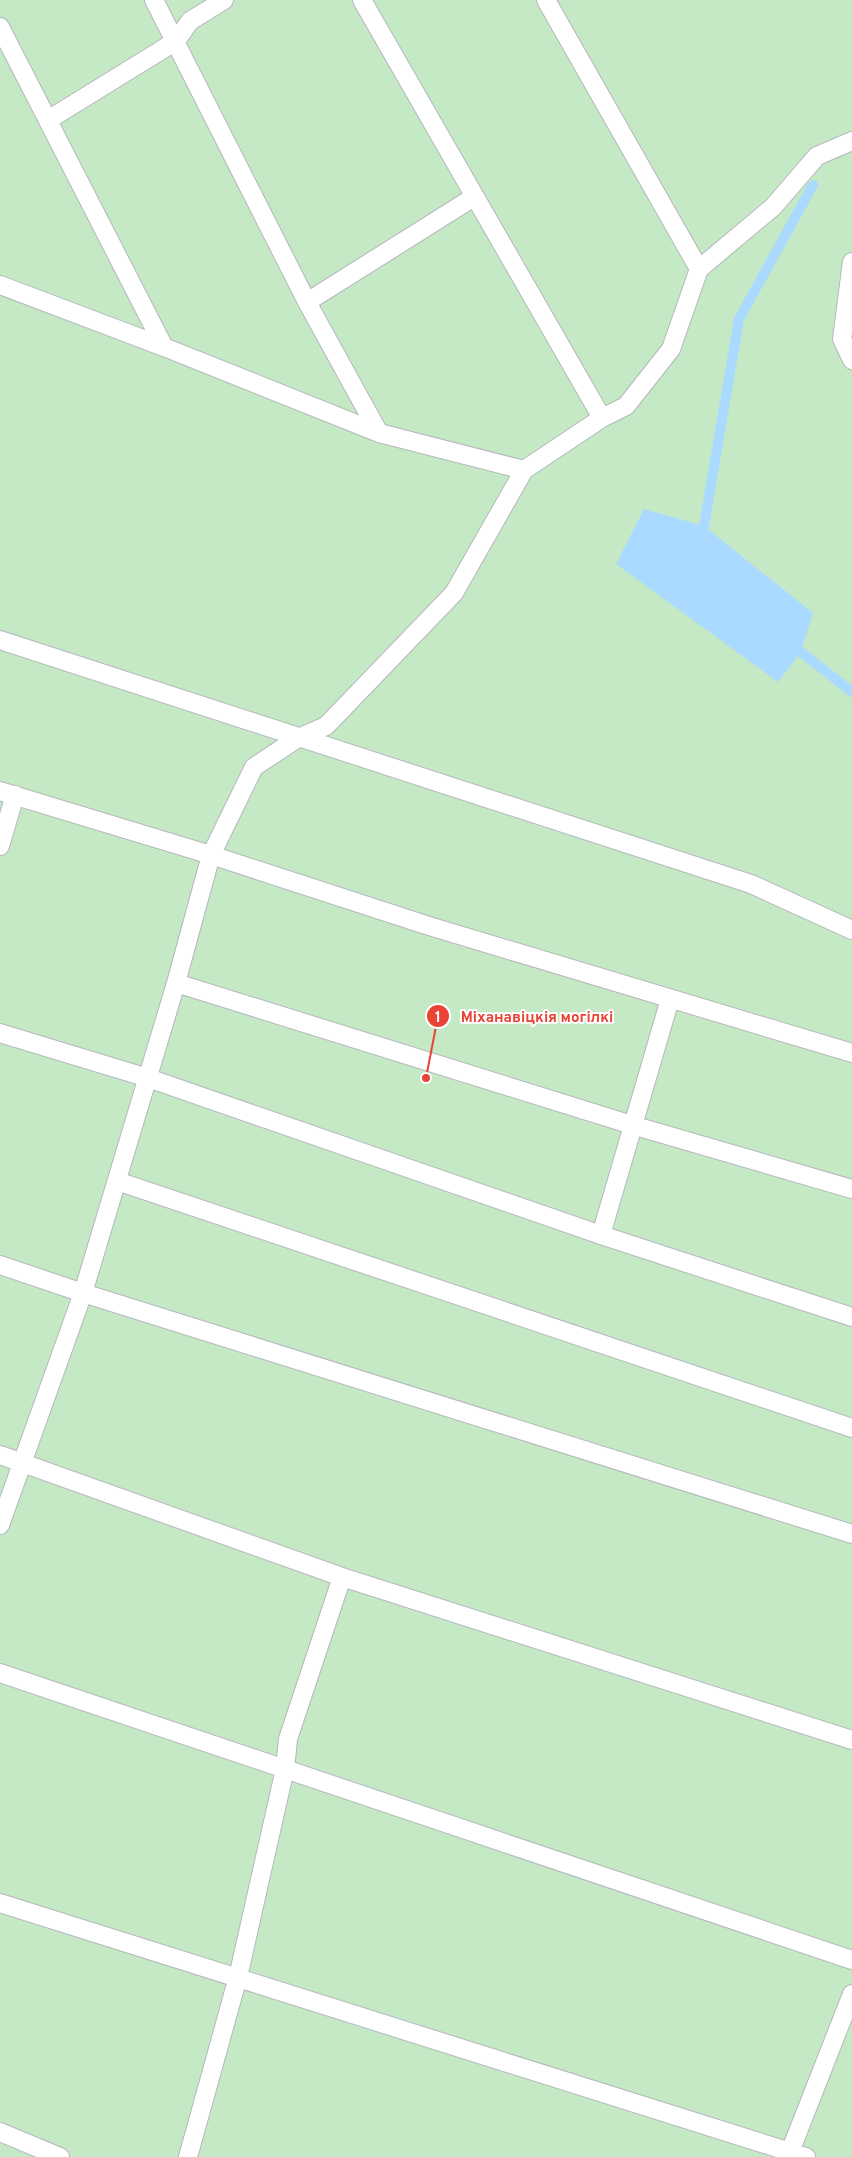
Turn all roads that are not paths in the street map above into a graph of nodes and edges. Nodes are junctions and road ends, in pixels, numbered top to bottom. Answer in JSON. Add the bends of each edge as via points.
{"nodes":[{"id":1,"x":154,"y":0,"type":"edge"},
{"id":2,"x":224,"y":0,"type":"edge"},
{"id":3,"x":362,"y":0,"type":"edge"},
{"id":4,"x":553,"y":3,"type":"edge"},
{"id":5,"x":0,"y":27,"type":"edge"},
{"id":6,"x":176,"y":41,"type":"junction"},
{"id":7,"x":48,"y":120,"type":"junction"},
{"id":8,"x":852,"y":141,"type":"edge"},
{"id":9,"x":474,"y":197,"type":"junction"},
{"id":10,"x":852,"y":262,"type":"edge"},
{"id":11,"x":699,"y":268,"type":"junction"},
{"id":12,"x":0,"y":285,"type":"edge"},
{"id":13,"x":307,"y":302,"type":"junction"},
{"id":14,"x":164,"y":346,"type":"junction"},
{"id":15,"x":852,"y":360,"type":"edge"},
{"id":16,"x":602,"y":418,"type":"junction"},
{"id":17,"x":379,"y":433,"type":"junction"},
{"id":18,"x":524,"y":470,"type":"junction"},
{"id":19,"x":0,"y":640,"type":"edge"},
{"id":20,"x":298,"y":738,"type":"junction"},
{"id":21,"x":7,"y":793,"type":"edge"},
{"id":22,"x":0,"y":846,"type":"edge"},
{"id":23,"x":211,"y":855,"type":"junction"},
{"id":24,"x":852,"y":930,"type":"edge"},
{"id":25,"x":176,"y":983,"type":"junction"},
{"id":26,"x":670,"y":999,"type":"junction"},
{"id":27,"x":0,"y":1033,"type":"edge"},
{"id":28,"x":852,"y":1053,"type":"edge"},
{"id":29,"x":148,"y":1078,"type":"junction"},
{"id":30,"x":632,"y":1125,"type":"junction"},
{"id":31,"x":117,"y":1181,"type":"junction"},
{"id":32,"x":852,"y":1189,"type":"edge"},
{"id":33,"x":601,"y":1235,"type":"junction"},
{"id":34,"x":0,"y":1265,"type":"edge"},
{"id":35,"x":83,"y":1293,"type":"junction"},
{"id":36,"x":852,"y":1317,"type":"edge"},
{"id":37,"x":852,"y":1428,"type":"edge"},
{"id":38,"x":0,"y":1454,"type":"edge"},
{"id":39,"x":22,"y":1461,"type":"junction"},
{"id":40,"x":0,"y":1525,"type":"edge"},
{"id":41,"x":852,"y":1534,"type":"edge"},
{"id":42,"x":342,"y":1577,"type":"junction"},
{"id":43,"x":0,"y":1673,"type":"edge"},
{"id":44,"x":852,"y":1740,"type":"edge"},
{"id":45,"x":285,"y":1769,"type":"junction"},
{"id":46,"x":0,"y":1902,"type":"edge"},
{"id":47,"x":852,"y":1960,"type":"edge"},
{"id":48,"x":238,"y":1977,"type":"junction"},
{"id":49,"x":852,"y":1994,"type":"edge"},
{"id":50,"x":0,"y":2132,"type":"edge"},
{"id":51,"x":795,"y":2155,"type":"edge"},
{"id":52,"x":60,"y":2157,"type":"edge"},
{"id":53,"x":188,"y":2157,"type":"edge"}],
"edges":[{"from":1,"to":6,"type":"lane"},
{"from":2,"to":6,"type":"lane","via":[[190,20]]},
{"from":3,"to":9,"type":"lane"},
{"from":4,"to":11,"type":"lane"},
{"from":5,"to":7,"type":"lane"},
{"from":6,"to":7,"type":"lane"},
{"from":6,"to":13,"type":"lane"},
{"from":7,"to":14,"type":"lane"},
{"from":8,"to":11,"type":"lane","via":[[817,156],[773,207]]},
{"from":9,"to":13,"type":"lane"},
{"from":9,"to":16,"type":"lane"},
{"from":10,"to":15,"type":"lane","via":[[842,339]]},
{"from":11,"to":16,"type":"lane","via":[[671,349],[626,406]]},
{"from":12,"to":14,"type":"lane"},
{"from":13,"to":17,"type":"lane"},
{"from":14,"to":17,"type":"lane"},
{"from":16,"to":18,"type":"lane"},
{"from":17,"to":18,"type":"lane"},
{"from":18,"to":20,"type":"lane","via":[[454,593],[326,726]]},
{"from":19,"to":20,"type":"lane"},
{"from":20,"to":23,"type":"lane","via":[[254,767]]},
{"from":20,"to":24,"type":"lane","via":[[751,884]]},
{"from":21,"to":22,"type":"lane"},
{"from":21,"to":23,"type":"lane"},
{"from":23,"to":25,"type":"lane"},
{"from":23,"to":26,"type":"lane"},
{"from":25,"to":29,"type":"lane"},
{"from":25,"to":30,"type":"lane"},
{"from":26,"to":28,"type":"lane"},
{"from":26,"to":30,"type":"lane"},
{"from":27,"to":29,"type":"lane"},
{"from":29,"to":31,"type":"lane"},
{"from":29,"to":33,"type":"lane"},
{"from":30,"to":32,"type":"lane"},
{"from":30,"to":33,"type":"lane"},
{"from":31,"to":35,"type":"lane"},
{"from":31,"to":37,"type":"lane"},
{"from":33,"to":36,"type":"lane"},
{"from":34,"to":35,"type":"lane"},
{"from":35,"to":39,"type":"lane"},
{"from":35,"to":41,"type":"lane"},
{"from":38,"to":39,"type":"lane"},
{"from":39,"to":40,"type":"lane"},
{"from":39,"to":42,"type":"lane"},
{"from":42,"to":44,"type":"lane"},
{"from":42,"to":45,"type":"lane","via":[[288,1739]]},
{"from":43,"to":45,"type":"lane"},
{"from":45,"to":47,"type":"lane"},
{"from":45,"to":48,"type":"lane"},
{"from":46,"to":48,"type":"lane"},
{"from":48,"to":51,"type":"lane"},
{"from":48,"to":53,"type":"lane"},
{"from":49,"to":51,"type":"lane"},
{"from":50,"to":52,"type":"lane"}]}
